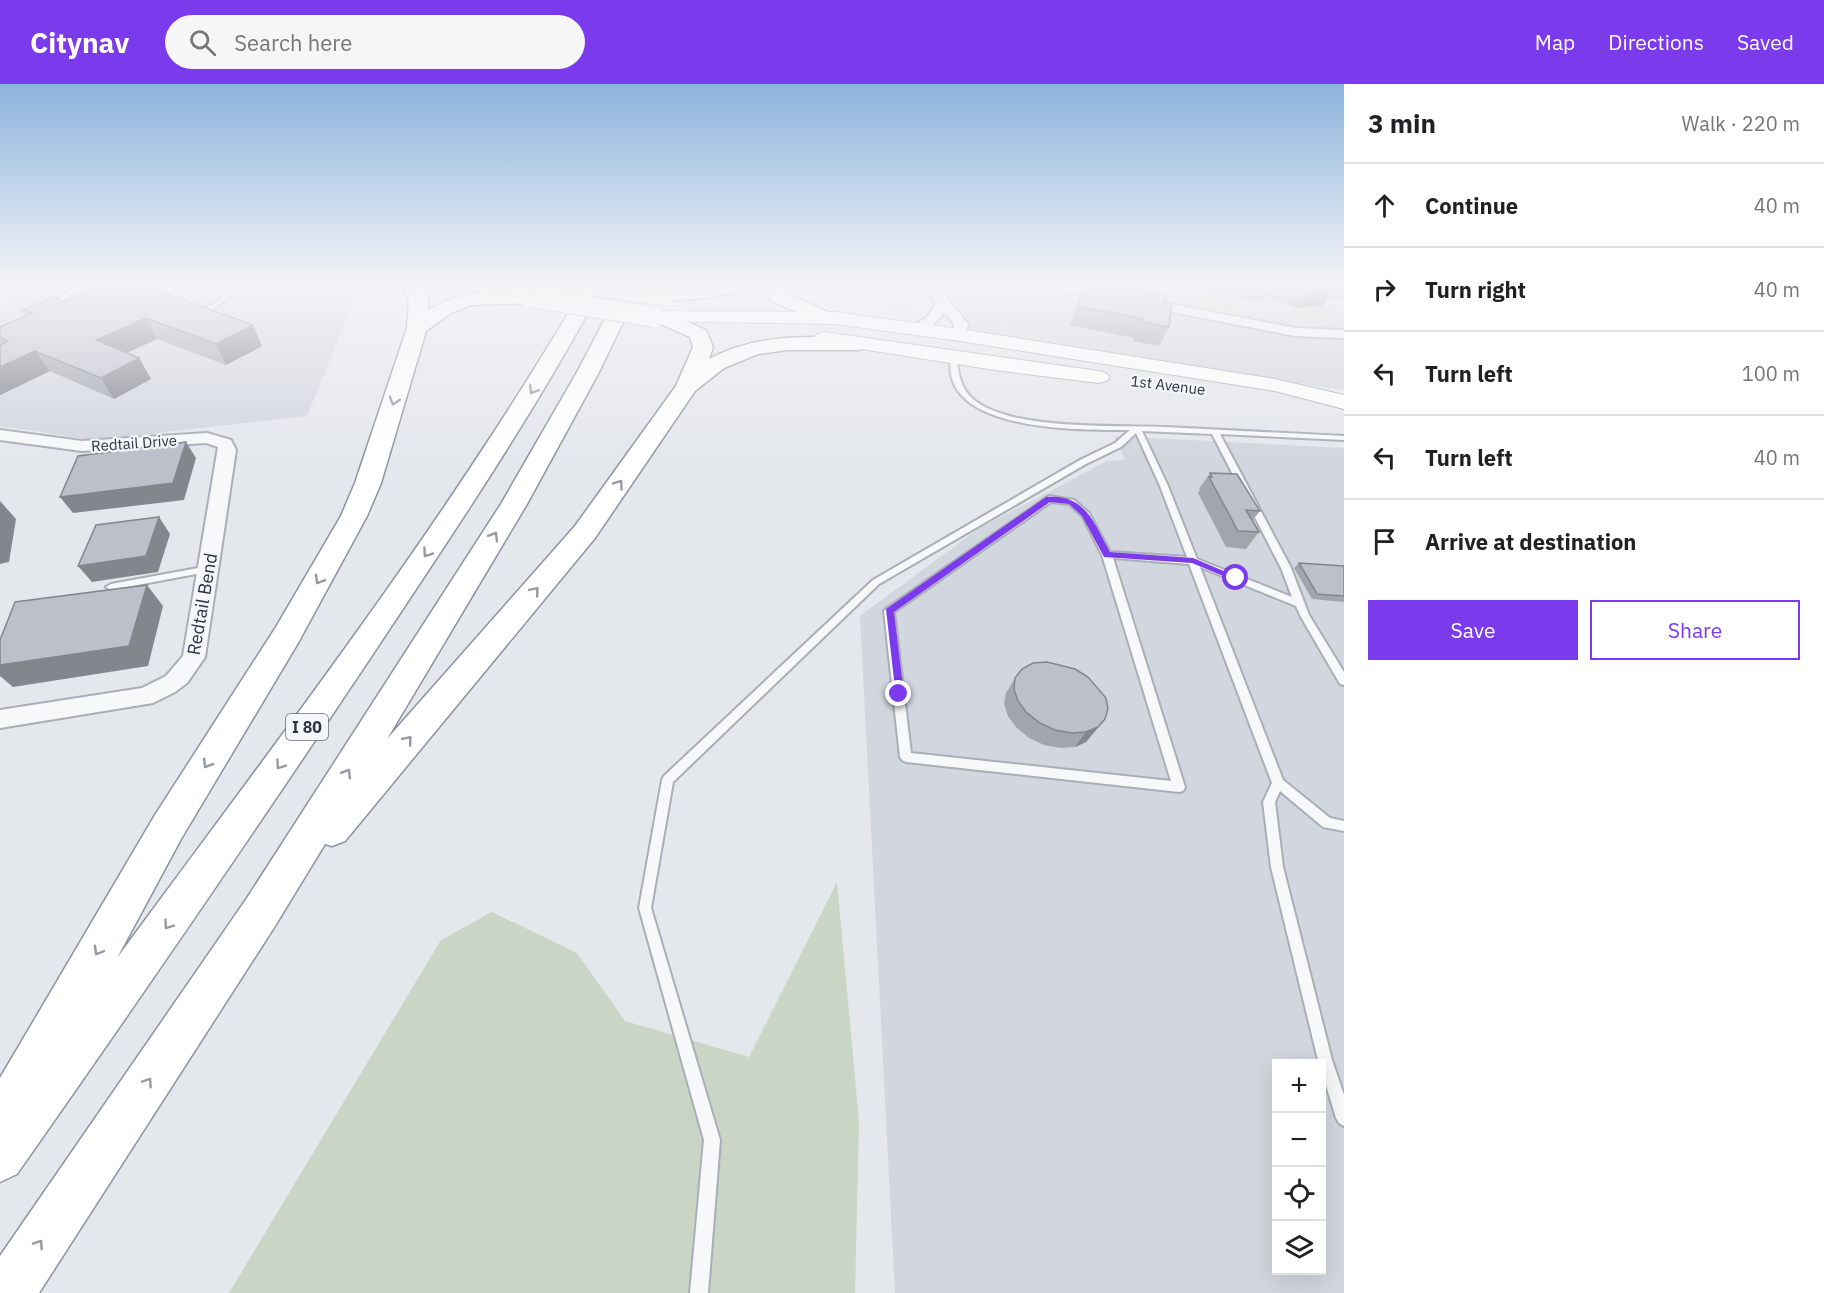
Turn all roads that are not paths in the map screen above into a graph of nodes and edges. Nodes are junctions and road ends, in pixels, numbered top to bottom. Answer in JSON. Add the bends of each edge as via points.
{"nodes":[{"id":1,"x":413,"y":341,"type":"edge"},
{"id":2,"x":561,"y":341,"type":"edge"},
{"id":3,"x":603,"y":341,"type":"edge"},
{"id":4,"x":701,"y":341,"type":"edge"},
{"id":5,"x":842,"y":341,"type":"edge"},
{"id":6,"x":958,"y":341,"type":"edge"},
{"id":7,"x":1000,"y":341,"type":"edge"},
{"id":8,"x":858,"y":344,"type":"junction"},
{"id":9,"x":953,"y":358,"type":"junction"},
{"id":10,"x":687,"y":386,"type":"junction"},
{"id":11,"x":1344,"y":404,"type":"edge"},
{"id":12,"x":1137,"y":428,"type":"junction"},
{"id":13,"x":1214,"y":431,"type":"junction"},
{"id":14,"x":0,"y":435,"type":"edge"},
{"id":15,"x":196,"y":438,"type":"joint"},
{"id":16,"x":1344,"y":438,"type":"edge"},
{"id":17,"x":1107,"y":555,"type":"junction"},
{"id":18,"x":1193,"y":561,"type":"junction"},
{"id":19,"x":208,"y":569,"type":"junction"},
{"id":20,"x":111,"y":587,"type":"edge"},
{"id":21,"x":1300,"y":604,"type":"junction"},
{"id":22,"x":1344,"y":681,"type":"edge"},
{"id":23,"x":0,"y":719,"type":"edge"},
{"id":24,"x":1278,"y":783,"type":"junction"},
{"id":25,"x":1344,"y":826,"type":"edge"},
{"id":26,"x":261,"y":912,"type":"junction"},
{"id":27,"x":1344,"y":1118,"type":"edge"},
{"id":28,"x":0,"y":1124,"type":"edge"},
{"id":29,"x":0,"y":1157,"type":"edge"},
{"id":30,"x":7,"y":1293,"type":"edge"},
{"id":31,"x":699,"y":1293,"type":"edge"}],
"edges":[{"from":1,"to":28,"type":"highway","one_way":true,"via":[[354,516],[293,625],[168,827]]},
{"from":2,"to":29,"type":"highway","number":"I 80","one_way":true,"via":[[466,496],[236,830]]},
{"from":26,"to":3,"type":"highway","one_way":true,"via":[[514,504]]},
{"from":4,"to":10,"type":"highway","via":[[703,347]]},
{"from":5,"to":8,"type":"main road","name":"1st Avenue"},
{"from":6,"to":9,"type":"main road"},
{"from":7,"to":11,"type":"main road","name":"1st Avenue","via":[[1275,385]]},
{"from":8,"to":9,"type":"main road","name":"1st Avenue"},
{"from":8,"to":10,"type":"highway","via":[[788,342],[747,350],[719,361]]},
{"from":9,"to":11,"type":"main road","name":"1st Avenue"},
{"from":9,"to":12,"type":"lane","via":[[951,371],[963,394],[984,411],[1058,426]]},
{"from":26,"to":10,"type":"highway","one_way":true,"via":[[585,532]]},
{"from":12,"to":13,"type":"lane"},
{"from":12,"to":18,"type":"lane"},
{"from":12,"to":31,"type":"lane","via":[[1118,445],[876,582],[668,780],[645,908],[712,1140]]},
{"from":13,"to":16,"type":"lane"},
{"from":13,"to":21,"type":"lane","via":[[1286,568]]},
{"from":14,"to":15,"type":"street","name":"Redtail Drive","via":[[100,447]]},
{"from":15,"to":19,"type":"street","name":"Redtail Bend","via":[[217,440],[228,450]]},
{"from":17,"to":17,"type":"lane","via":[[1179,787],[906,757],[889,611],[1048,499],[1071,502],[1086,515]]},
{"from":17,"to":18,"type":"lane"},
{"from":18,"to":21,"type":"lane"},
{"from":18,"to":24,"type":"lane"},
{"from":19,"to":20,"type":"lane"},
{"from":19,"to":23,"type":"street","name":"Redtail Bend","via":[[194,657],[176,681],[145,696]]},
{"from":21,"to":22,"type":"lane"},
{"from":24,"to":25,"type":"lane","via":[[1327,823]]},
{"from":24,"to":27,"type":"lane","via":[[1269,802],[1277,867],[1325,1060]]},
{"from":30,"to":26,"type":"highway","one_way":true}]}
